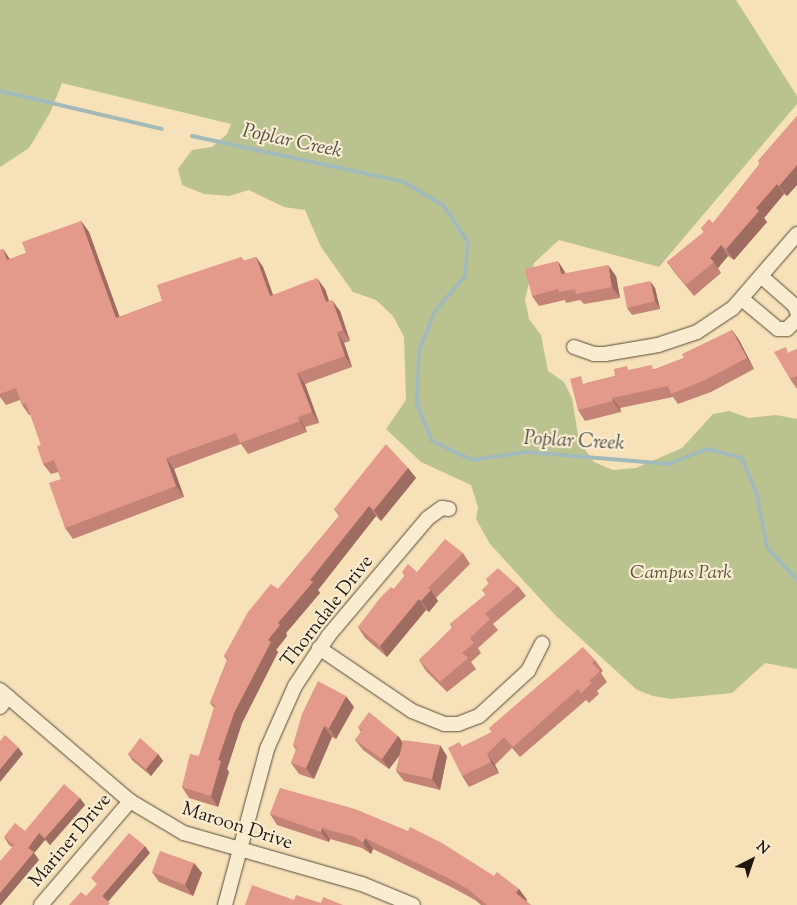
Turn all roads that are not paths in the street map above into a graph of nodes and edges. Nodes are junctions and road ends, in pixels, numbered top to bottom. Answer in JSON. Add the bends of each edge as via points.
{"nodes":[{"id":1,"x":797,"y":234,"type":"edge"},
{"id":2,"x":761,"y":276,"type":"junction"},
{"id":3,"x":742,"y":299,"type":"junction"},
{"id":4,"x":797,"y":312,"type":"edge"},
{"id":5,"x":797,"y":319,"type":"edge"},
{"id":6,"x":574,"y":347,"type":"dead end"},
{"id":7,"x":449,"y":508,"type":"dead end"},
{"id":8,"x":542,"y":643,"type":"dead end"},
{"id":9,"x":319,"y":648,"type":"junction"},
{"id":10,"x":3,"y":698,"type":"edge"},
{"id":11,"x":130,"y":801,"type":"junction"},
{"id":12,"x":241,"y":850,"type":"junction"},
{"id":13,"x":41,"y":905,"type":"edge"},
{"id":14,"x":225,"y":905,"type":"edge"},
{"id":15,"x":414,"y":905,"type":"edge"}],
"edges":[{"from":1,"to":2,"type":"street"},
{"from":2,"to":3,"type":"street"},
{"from":2,"to":4,"type":"street","via":[[795,306]]},
{"from":3,"to":5,"type":"street","via":[[778,329],[787,329]]},
{"from":3,"to":6,"type":"street","via":[[712,324],[682,339],[605,354]]},
{"from":7,"to":9,"type":"street","name":"Thorndale Drive","via":[[442,508],[428,518]]},
{"from":8,"to":9,"type":"street","via":[[528,671],[478,716],[458,724],[445,724],[412,711]]},
{"from":9,"to":12,"type":"street","name":"Thorndale Drive","via":[[295,686],[277,724]]},
{"from":10,"to":11,"type":"street","name":"Maroon Drive"},
{"from":11,"to":12,"type":"street","name":"Maroon Drive","via":[[184,833]]},
{"from":11,"to":13,"type":"street","name":"Mariner Drive"},
{"from":12,"to":14,"type":"street","name":"Thorndale Drive"},
{"from":12,"to":15,"type":"street","name":"Maroon Drive","via":[[362,884]]}]}
